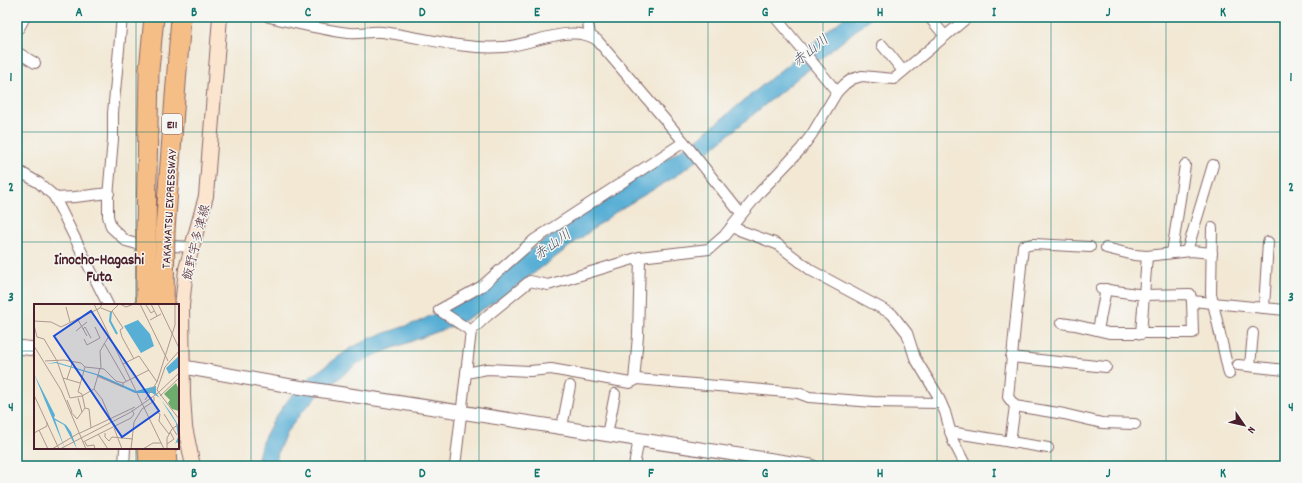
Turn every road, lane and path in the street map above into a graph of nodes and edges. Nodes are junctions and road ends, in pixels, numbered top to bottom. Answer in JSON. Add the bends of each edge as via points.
{"nodes":[{"id":1,"x":25,"y":17,"type":"edge"},
{"id":2,"x":122,"y":17,"type":"edge"},
{"id":3,"x":154,"y":17,"type":"edge"},
{"id":4,"x":181,"y":17,"type":"edge"},
{"id":5,"x":220,"y":17,"type":"edge"},
{"id":6,"x":269,"y":17,"type":"edge"},
{"id":7,"x":586,"y":17,"type":"edge"},
{"id":8,"x":775,"y":17,"type":"edge"},
{"id":9,"x":929,"y":17,"type":"edge"},
{"id":10,"x":966,"y":17,"type":"edge"},
{"id":11,"x":20,"y":28,"type":"dead end"},
{"id":12,"x":590,"y":35,"type":"junction"},
{"id":13,"x":945,"y":36,"type":"junction"},
{"id":14,"x":882,"y":45,"type":"dead end"},
{"id":15,"x":17,"y":52,"type":"edge"},
{"id":16,"x":36,"y":63,"type":"dead end"},
{"id":17,"x":903,"y":71,"type":"junction"},
{"id":18,"x":837,"y":92,"type":"junction"},
{"id":19,"x":684,"y":142,"type":"junction"},
{"id":20,"x":1185,"y":165,"type":"dead end"},
{"id":21,"x":1213,"y":165,"type":"dead end"},
{"id":22,"x":17,"y":170,"type":"edge"},
{"id":23,"x":109,"y":193,"type":"junction"},
{"id":24,"x":55,"y":198,"type":"junction"},
{"id":25,"x":741,"y":214,"type":"junction"},
{"id":26,"x":731,"y":227,"type":"junction"},
{"id":27,"x":1212,"y":228,"type":"dead end"},
{"id":28,"x":156,"y":230,"type":"junction"},
{"id":29,"x":1268,"y":242,"type":"dead end"},
{"id":30,"x":192,"y":247,"type":"junction"},
{"id":31,"x":1090,"y":247,"type":"dead end"},
{"id":32,"x":1106,"y":248,"type":"dead end"},
{"id":33,"x":1187,"y":251,"type":"junction"},
{"id":34,"x":1172,"y":253,"type":"junction"},
{"id":35,"x":1212,"y":253,"type":"junction"},
{"id":36,"x":1147,"y":256,"type":"junction"},
{"id":37,"x":640,"y":257,"type":"junction"},
{"id":38,"x":1144,"y":295,"type":"junction"},
{"id":39,"x":1192,"y":301,"type":"junction"},
{"id":40,"x":1213,"y":303,"type":"junction"},
{"id":41,"x":108,"y":304,"type":"edge"},
{"id":42,"x":146,"y":304,"type":"edge"},
{"id":43,"x":164,"y":304,"type":"edge"},
{"id":44,"x":1264,"y":308,"type":"junction"},
{"id":45,"x":1285,"y":310,"type":"edge"},
{"id":46,"x":1061,"y":324,"type":"dead end"},
{"id":47,"x":468,"y":329,"type":"junction"},
{"id":48,"x":1098,"y":330,"type":"junction"},
{"id":49,"x":1253,"y":333,"type":"dead end"},
{"id":50,"x":1141,"y":334,"type":"junction"},
{"id":51,"x":17,"y":347,"type":"edge"},
{"id":52,"x":34,"y":348,"type":"edge"},
{"id":53,"x":1011,"y":357,"type":"junction"},
{"id":54,"x":1238,"y":365,"type":"dead end"},
{"id":55,"x":1106,"y":366,"type":"dead end"},
{"id":56,"x":1250,"y":366,"type":"junction"},
{"id":57,"x":180,"y":367,"type":"edge"},
{"id":58,"x":1285,"y":370,"type":"edge"},
{"id":59,"x":466,"y":373,"type":"junction"},
{"id":60,"x":1229,"y":374,"type":"dead end"},
{"id":61,"x":634,"y":381,"type":"junction"},
{"id":62,"x":570,"y":386,"type":"dead end"},
{"id":63,"x":615,"y":394,"type":"dead end"},
{"id":64,"x":941,"y":403,"type":"junction"},
{"id":65,"x":1015,"y":406,"type":"junction"},
{"id":66,"x":461,"y":411,"type":"junction"},
{"id":67,"x":1135,"y":424,"type":"dead end"},
{"id":68,"x":562,"y":427,"type":"junction"},
{"id":69,"x":950,"y":432,"type":"junction"},
{"id":70,"x":607,"y":434,"type":"junction"},
{"id":71,"x":639,"y":439,"type":"junction"},
{"id":72,"x":1010,"y":442,"type":"junction"},
{"id":73,"x":1048,"y":448,"type":"dead end"},
{"id":74,"x":125,"y":449,"type":"edge"},
{"id":75,"x":148,"y":449,"type":"edge"},
{"id":76,"x":166,"y":449,"type":"edge"},
{"id":77,"x":124,"y":466,"type":"edge"},
{"id":78,"x":149,"y":466,"type":"edge"},
{"id":79,"x":167,"y":466,"type":"edge"},
{"id":80,"x":193,"y":466,"type":"edge"},
{"id":81,"x":455,"y":466,"type":"edge"},
{"id":82,"x":634,"y":466,"type":"edge"},
{"id":83,"x":811,"y":466,"type":"edge"},
{"id":84,"x":966,"y":466,"type":"edge"}],
"edges":[{"from":1,"to":11,"type":"street"},
{"from":2,"to":23,"type":"street"},
{"from":3,"to":28,"type":"highway","name":"TAKAMATSU EXPRESSWAY","number":"E11","via":[[149,70]]},
{"from":4,"to":28,"type":"highway","name":"TAKAMATSU EXPRESSWAY","number":"E11"},
{"from":5,"to":30,"type":"main road","name":"飯野宇多津線","via":[[206,196]]},
{"from":6,"to":12,"type":"street","via":[[328,30],[351,33],[381,32],[453,45],[503,47],[573,33]]},
{"from":7,"to":12,"type":"street"},
{"from":8,"to":18,"type":"street"},
{"from":9,"to":13,"type":"street"},
{"from":10,"to":13,"type":"street"},
{"from":12,"to":19,"type":"street"},
{"from":13,"to":17,"type":"street"},
{"from":14,"to":17,"type":"street"},
{"from":15,"to":16,"type":"street"},
{"from":17,"to":18,"type":"street","via":[[894,79],[862,76],[852,79]]},
{"from":18,"to":25,"type":"street","via":[[802,149]]},
{"from":19,"to":25,"type":"street"},
{"from":19,"to":47,"type":"street","via":[[534,240],[482,286],[439,310]]},
{"from":20,"to":34,"type":"street"},
{"from":21,"to":33,"type":"street"},
{"from":22,"to":24,"type":"street","via":[[39,182]]},
{"from":23,"to":24,"type":"street"},
{"from":23,"to":30,"type":"street","via":[[108,216],[111,227],[126,241]]},
{"from":24,"to":41,"type":"street"},
{"from":25,"to":26,"type":"street"},
{"from":26,"to":37,"type":"street","via":[[709,249]]},
{"from":26,"to":64,"type":"street","via":[[778,244],[822,277],[892,314],[907,333],[915,358]]},
{"from":27,"to":35,"type":"street"},
{"from":28,"to":42,"type":"highway","name":"TAKAMATSU EXPRESSWAY","number":"E11","bridge":true},
{"from":28,"to":43,"type":"highway","name":"TAKAMATSU EXPRESSWAY","number":"E11","bridge":true},
{"from":29,"to":44,"type":"street"},
{"from":30,"to":57,"type":"main road","name":"飯野宇多津線","via":[[186,269],[182,306]]},
{"from":31,"to":53,"type":"street","via":[[1034,244],[1023,246]]},
{"from":32,"to":36,"type":"street"},
{"from":33,"to":34,"type":"street"},
{"from":33,"to":35,"type":"street"},
{"from":34,"to":36,"type":"street"},
{"from":35,"to":40,"type":"street"},
{"from":36,"to":38,"type":"street"},
{"from":37,"to":47,"type":"street","via":[[548,285],[530,281]]},
{"from":37,"to":61,"type":"street"},
{"from":38,"to":39,"type":"street","via":[[1190,294]]},
{"from":38,"to":48,"type":"street","via":[[1103,289]]},
{"from":38,"to":50,"type":"street"},
{"from":39,"to":40,"type":"street"},
{"from":39,"to":50,"type":"street","via":[[1193,333]]},
{"from":40,"to":44,"type":"street"},
{"from":40,"to":60,"type":"street"},
{"from":44,"to":45,"type":"street"},
{"from":46,"to":48,"type":"street"},
{"from":47,"to":59,"type":"street"},
{"from":48,"to":50,"type":"street"},
{"from":49,"to":56,"type":"street"},
{"from":51,"to":52,"type":"street"},
{"from":53,"to":55,"type":"street"},
{"from":53,"to":65,"type":"street","via":[[1008,397]]},
{"from":54,"to":56,"type":"street"},
{"from":56,"to":58,"type":"street"},
{"from":57,"to":66,"type":"street"},
{"from":57,"to":80,"type":"main road","name":"飯野宇多津線","via":[[185,427]]},
{"from":59,"to":61,"type":"street","via":[[487,369],[551,369],[614,381]]},
{"from":59,"to":66,"type":"street"},
{"from":61,"to":64,"type":"street","via":[[637,379],[798,393],[809,398]]},
{"from":62,"to":68,"type":"street"},
{"from":63,"to":70,"type":"street"},
{"from":64,"to":69,"type":"street"},
{"from":65,"to":67,"type":"street","via":[[1102,423]]},
{"from":65,"to":72,"type":"street"},
{"from":66,"to":68,"type":"street"},
{"from":66,"to":81,"type":"street"},
{"from":68,"to":70,"type":"street"},
{"from":69,"to":72,"type":"street"},
{"from":69,"to":84,"type":"street"},
{"from":70,"to":71,"type":"street"},
{"from":71,"to":82,"type":"street"},
{"from":71,"to":83,"type":"street"},
{"from":72,"to":73,"type":"street"},
{"from":74,"to":77,"type":"street"},
{"from":75,"to":78,"type":"highway"},
{"from":76,"to":79,"type":"highway"}]}
